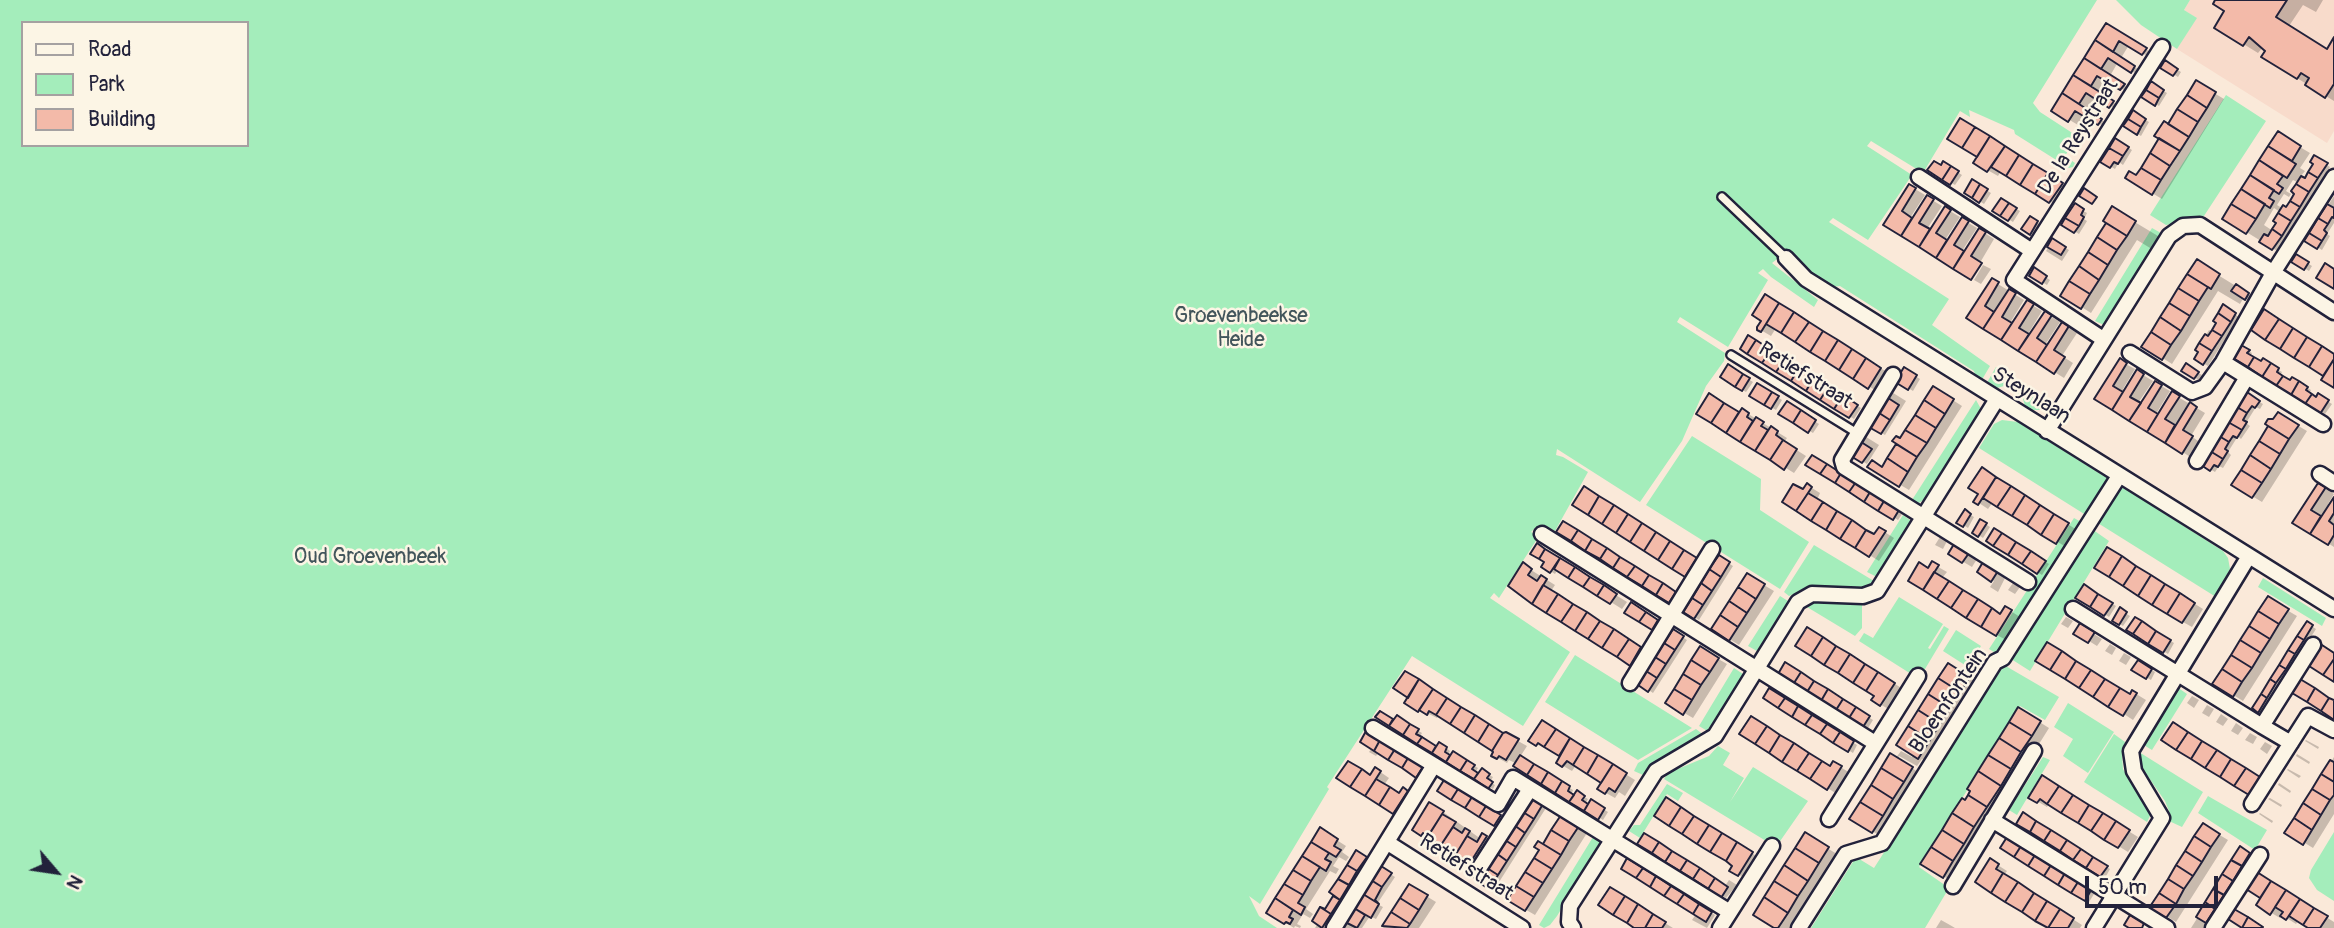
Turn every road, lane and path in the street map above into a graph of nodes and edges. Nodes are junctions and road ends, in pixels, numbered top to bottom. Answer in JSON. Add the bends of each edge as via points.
{"nodes":[{"id":1,"x":2162,"y":47,"type":"dead end"},
{"id":2,"x":1919,"y":177,"type":"dead end"},
{"id":3,"x":2334,"y":177,"type":"edge"},
{"id":4,"x":1722,"y":197,"type":"dead end"},
{"id":5,"x":2032,"y":250,"type":"junction"},
{"id":6,"x":1786,"y":258,"type":"joint"},
{"id":7,"x":2273,"y":273,"type":"junction"},
{"id":8,"x":2334,"y":312,"type":"edge"},
{"id":9,"x":2103,"y":339,"type":"junction"},
{"id":10,"x":2130,"y":353,"type":"dead end"},
{"id":11,"x":1731,"y":355,"type":"dead end"},
{"id":12,"x":2223,"y":362,"type":"junction"},
{"id":13,"x":1892,"y":374,"type":"dead end"},
{"id":14,"x":2248,"y":377,"type":"junction"},
{"id":15,"x":1997,"y":399,"type":"junction"},
{"id":16,"x":2323,"y":424,"type":"dead end"},
{"id":17,"x":2047,"y":431,"type":"junction"},
{"id":18,"x":1857,"y":433,"type":"junction"},
{"id":19,"x":2197,"y":461,"type":"dead end"},
{"id":20,"x":2320,"y":474,"type":"dead end"},
{"id":21,"x":2119,"y":476,"type":"junction"},
{"id":22,"x":2334,"y":483,"type":"edge"},
{"id":23,"x":1923,"y":516,"type":"junction"},
{"id":24,"x":1542,"y":534,"type":"dead end"},
{"id":25,"x":1712,"y":549,"type":"dead end"},
{"id":26,"x":2249,"y":556,"type":"junction"},
{"id":27,"x":2028,"y":582,"type":"dead end"},
{"id":28,"x":2073,"y":609,"type":"dead end"},
{"id":29,"x":2334,"y":609,"type":"edge"},
{"id":30,"x":1671,"y":616,"type":"junction"},
{"id":31,"x":2313,"y":645,"type":"dead end"},
{"id":32,"x":1757,"y":669,"type":"junction"},
{"id":33,"x":2176,"y":675,"type":"junction"},
{"id":34,"x":1917,"y":676,"type":"dead end"},
{"id":35,"x":1630,"y":683,"type":"dead end"},
{"id":36,"x":2262,"y":726,"type":"junction"},
{"id":37,"x":1373,"y":728,"type":"dead end"},
{"id":38,"x":2334,"y":730,"type":"edge"},
{"id":39,"x":1875,"y":743,"type":"junction"},
{"id":40,"x":2291,"y":743,"type":"junction"},
{"id":41,"x":2034,"y":751,"type":"dead end"},
{"id":42,"x":1434,"y":765,"type":"junction"},
{"id":43,"x":1530,"y":789,"type":"junction"},
{"id":44,"x":2252,"y":804,"type":"dead end"},
{"id":45,"x":1829,"y":820,"type":"dead end"},
{"id":46,"x":1992,"y":820,"type":"junction"},
{"id":47,"x":1612,"y":840,"type":"junction"},
{"id":48,"x":1388,"y":843,"type":"junction"},
{"id":49,"x":1772,"y":846,"type":"dead end"},
{"id":50,"x":2260,"y":855,"type":"dead end"},
{"id":51,"x":1478,"y":870,"type":"dead end"},
{"id":52,"x":1953,"y":886,"type":"dead end"},
{"id":53,"x":2115,"y":896,"type":"junction"},
{"id":54,"x":1730,"y":912,"type":"junction"},
{"id":55,"x":1569,"y":926,"type":"edge"},
{"id":56,"x":1334,"y":928,"type":"edge"},
{"id":57,"x":1522,"y":928,"type":"edge"},
{"id":58,"x":1720,"y":928,"type":"edge"},
{"id":59,"x":1799,"y":928,"type":"edge"},
{"id":60,"x":2094,"y":928,"type":"edge"},
{"id":61,"x":2167,"y":928,"type":"edge"},
{"id":62,"x":2213,"y":928,"type":"edge"}],
"edges":[{"from":1,"to":5,"type":"street","name":"De la Reystraat"},
{"from":2,"to":5,"type":"street"},
{"from":3,"to":7,"type":"street"},
{"from":4,"to":6,"type":"lane","name":"Steynlaan"},
{"from":5,"to":9,"type":"street","name":"De la Reystraat","via":[[2014,280]]},
{"from":6,"to":15,"type":"street","name":"Steynlaan","via":[[1806,279]]},
{"from":7,"to":8,"type":"street"},
{"from":7,"to":9,"type":"street","via":[[2200,225],[2183,226],[2169,236]]},
{"from":7,"to":12,"type":"street"},
{"from":9,"to":17,"type":"street"},
{"from":10,"to":12,"type":"street","via":[[2192,392],[2205,387]]},
{"from":11,"to":18,"type":"lane","name":"Retiefstraat"},
{"from":12,"to":14,"type":"street"},
{"from":13,"to":18,"type":"street","name":"Retiefstraat"},
{"from":14,"to":16,"type":"street"},
{"from":14,"to":19,"type":"street"},
{"from":15,"to":17,"type":"street","name":"Steynlaan"},
{"from":15,"to":23,"type":"street"},
{"from":17,"to":21,"type":"street","name":"Steynlaan"},
{"from":18,"to":23,"type":"street","name":"Retiefstraat","via":[[1842,460],[1844,467]]},
{"from":20,"to":22,"type":"street"},
{"from":21,"to":26,"type":"street","name":"Steynlaan"},
{"from":21,"to":59,"type":"street","name":"Bloemfontein","via":[[1882,843],[1846,854]]},
{"from":23,"to":27,"type":"street","name":"Retiefstraat"},
{"from":23,"to":32,"type":"street","via":[[1877,590],[1863,596],[1812,594],[1798,602]]},
{"from":24,"to":30,"type":"street"},
{"from":25,"to":30,"type":"street"},
{"from":26,"to":29,"type":"street","name":"Steynlaan"},
{"from":26,"to":33,"type":"street"},
{"from":28,"to":33,"type":"street"},
{"from":30,"to":32,"type":"street"},
{"from":30,"to":35,"type":"street"},
{"from":31,"to":36,"type":"street"},
{"from":32,"to":39,"type":"street"},
{"from":32,"to":47,"type":"street","via":[[1716,736],[1656,771]]},
{"from":33,"to":36,"type":"street"},
{"from":33,"to":53,"type":"street","via":[[2131,751],[2134,771],[2162,818]]},
{"from":34,"to":39,"type":"street","name":"Bloemfontein"},
{"from":36,"to":40,"type":"street"},
{"from":37,"to":42,"type":"street"},
{"from":38,"to":40,"type":"street","via":[[2308,716]]},
{"from":39,"to":45,"type":"street","name":"Bloemfontein"},
{"from":40,"to":44,"type":"street"},
{"from":41,"to":46,"type":"street"},
{"from":42,"to":43,"type":"street","via":[[1498,804],[1513,778]]},
{"from":42,"to":48,"type":"street","name":"Retiefstraat"},
{"from":43,"to":47,"type":"street"},
{"from":43,"to":51,"type":"street","name":"Retiefstraat"},
{"from":46,"to":52,"type":"street"},
{"from":46,"to":53,"type":"street"},
{"from":47,"to":54,"type":"street"},
{"from":47,"to":55,"type":"street","via":[[1570,906]]},
{"from":48,"to":56,"type":"street","name":"Retiefstraat"},
{"from":48,"to":57,"type":"street","name":"Retiefstraat"},
{"from":49,"to":54,"type":"street"},
{"from":50,"to":62,"type":"street"},
{"from":53,"to":60,"type":"street"},
{"from":53,"to":61,"type":"street"},
{"from":54,"to":58,"type":"street"}]}
